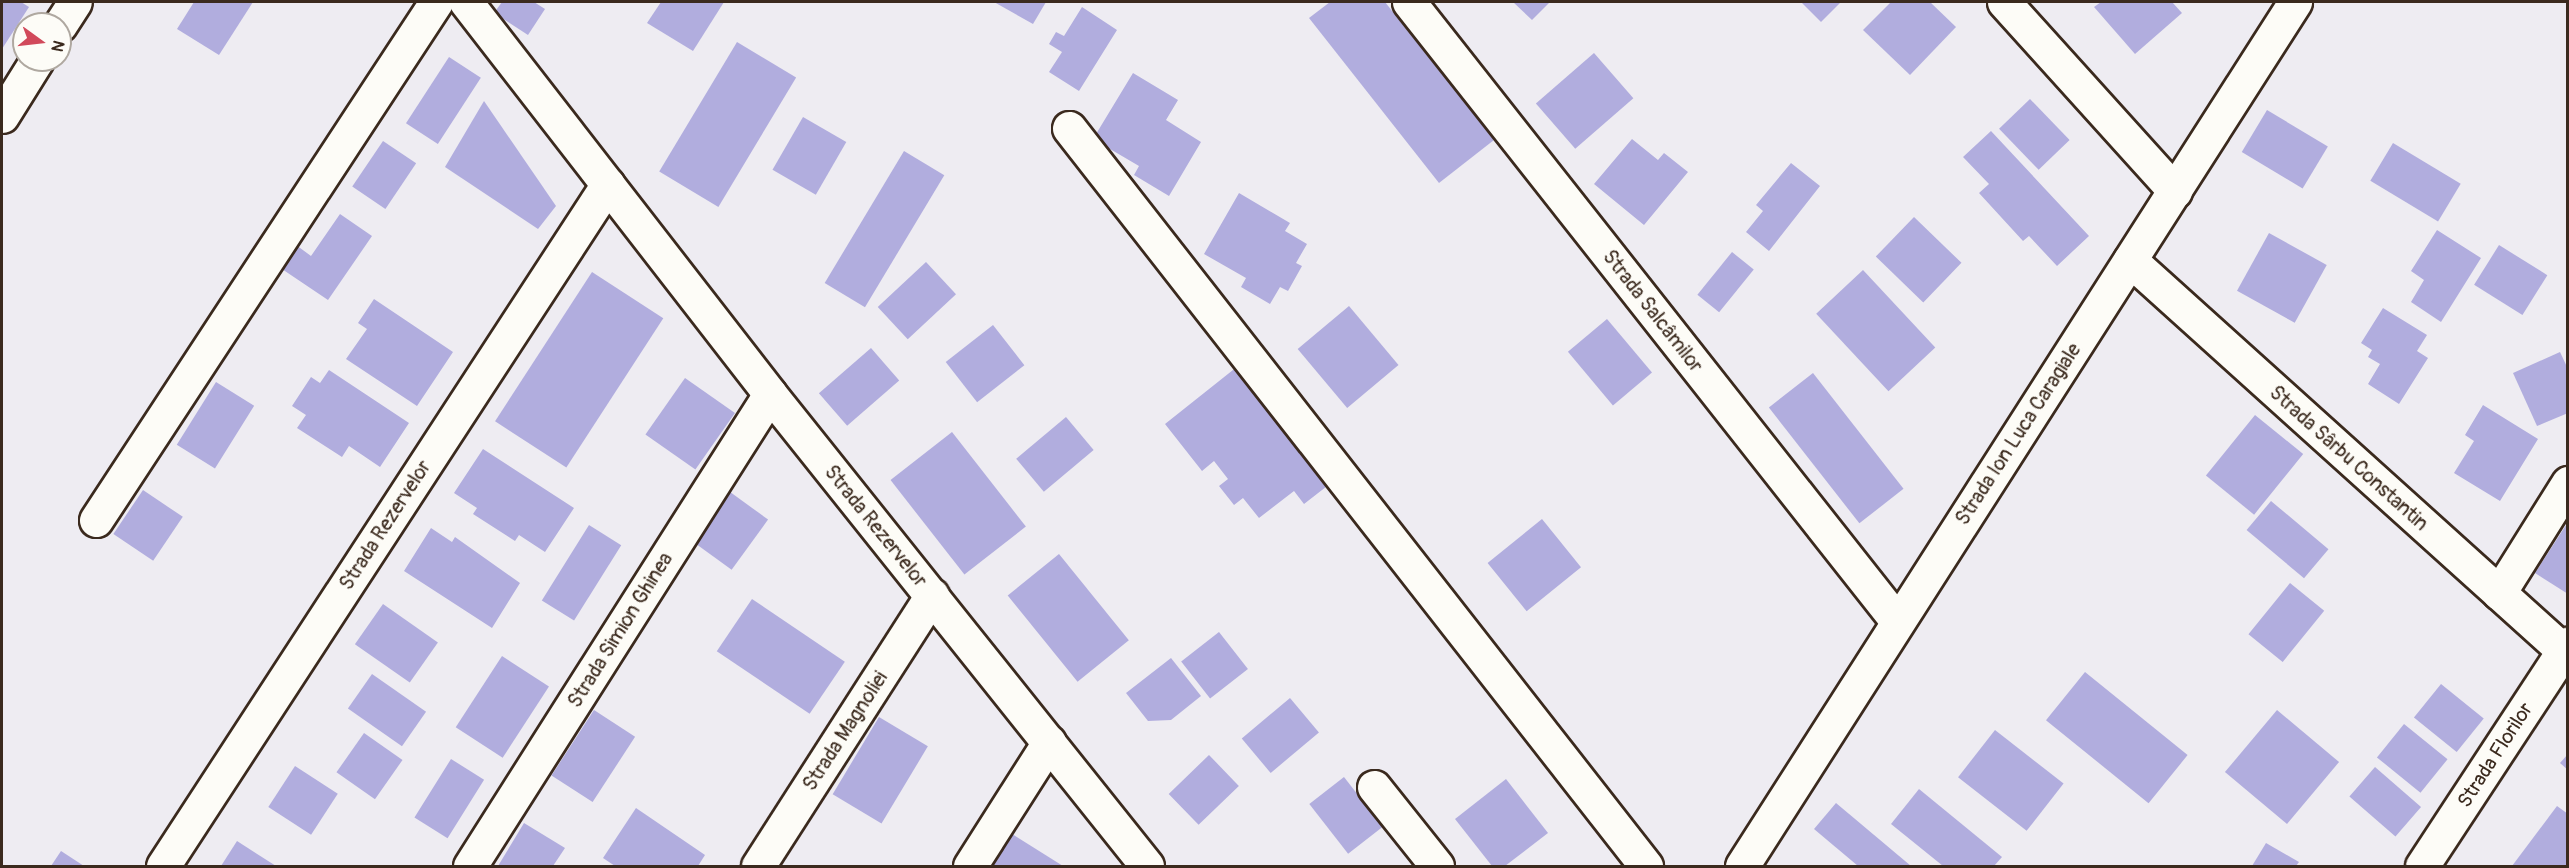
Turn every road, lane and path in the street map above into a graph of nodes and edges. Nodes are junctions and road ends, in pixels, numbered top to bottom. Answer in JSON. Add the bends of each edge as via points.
{"nodes":[{"id":1,"x":436,"y":2,"type":"edge"},
{"id":2,"x":466,"y":2,"type":"edge"},
{"id":3,"x":1409,"y":2,"type":"edge"},
{"id":4,"x":2004,"y":2,"type":"edge"},
{"id":5,"x":2295,"y":2,"type":"edge"},
{"id":6,"x":30,"y":72,"type":"edge"},
{"id":7,"x":2,"y":116,"type":"edge"},
{"id":8,"x":1069,"y":128,"type":"dead end"},
{"id":9,"x":608,"y":184,"type":"junction"},
{"id":10,"x":2175,"y":191,"type":"junction"},
{"id":11,"x":2130,"y":260,"type":"junction"},
{"id":12,"x":770,"y":394,"type":"junction"},
{"id":13,"x":2568,"y":483,"type":"edge"},
{"id":14,"x":96,"y":520,"type":"dead end"},
{"id":15,"x":2499,"y":593,"type":"junction"},
{"id":16,"x":932,"y":595,"type":"junction"},
{"id":17,"x":1897,"y":621,"type":"junction"},
{"id":18,"x":2566,"y":650,"type":"edge"},
{"id":19,"x":1049,"y":742,"type":"junction"},
{"id":20,"x":1374,"y":787,"type":"dead end"},
{"id":21,"x":1137,"y":862,"type":"edge"},
{"id":22,"x":163,"y":867,"type":"edge"},
{"id":23,"x":470,"y":867,"type":"edge"},
{"id":24,"x":758,"y":867,"type":"edge"},
{"id":25,"x":970,"y":867,"type":"edge"},
{"id":26,"x":1437,"y":867,"type":"edge"},
{"id":27,"x":1646,"y":867,"type":"edge"},
{"id":28,"x":1742,"y":867,"type":"edge"},
{"id":29,"x":2422,"y":867,"type":"edge"}],
"edges":[{"from":1,"to":14,"type":"street"},
{"from":2,"to":9,"type":"street","name":"Strada Rezervelor"},
{"from":3,"to":17,"type":"street","name":"Strada Salcâmilor"},
{"from":4,"to":10,"type":"street"},
{"from":5,"to":10,"type":"street","name":"Strada Ion Luca Caragiale"},
{"from":6,"to":7,"type":"street"},
{"from":8,"to":27,"type":"street"},
{"from":9,"to":12,"type":"street","name":"Strada Rezervelor"},
{"from":9,"to":22,"type":"street","name":"Strada Rezervelor"},
{"from":10,"to":11,"type":"street","name":"Strada Ion Luca Caragiale"},
{"from":11,"to":15,"type":"street","name":"Strada Sârbu Constantin"},
{"from":11,"to":17,"type":"street","name":"Strada Ion Luca Caragiale"},
{"from":12,"to":16,"type":"street","name":"Strada Rezervelor"},
{"from":12,"to":23,"type":"street","name":"Strada Simion Ghinea"},
{"from":13,"to":15,"type":"street"},
{"from":15,"to":18,"type":"street","name":"Strada Sârbu Constantin"},
{"from":16,"to":19,"type":"street","name":"Strada Rezervelor"},
{"from":16,"to":24,"type":"street","name":"Strada Magnoliei"},
{"from":17,"to":28,"type":"street","name":"Strada Ion Luca Caragiale"},
{"from":18,"to":29,"type":"street","name":"Strada Florilor"},
{"from":19,"to":21,"type":"street","name":"Strada Rezervelor"},
{"from":19,"to":25,"type":"street"},
{"from":20,"to":26,"type":"street"}]}
